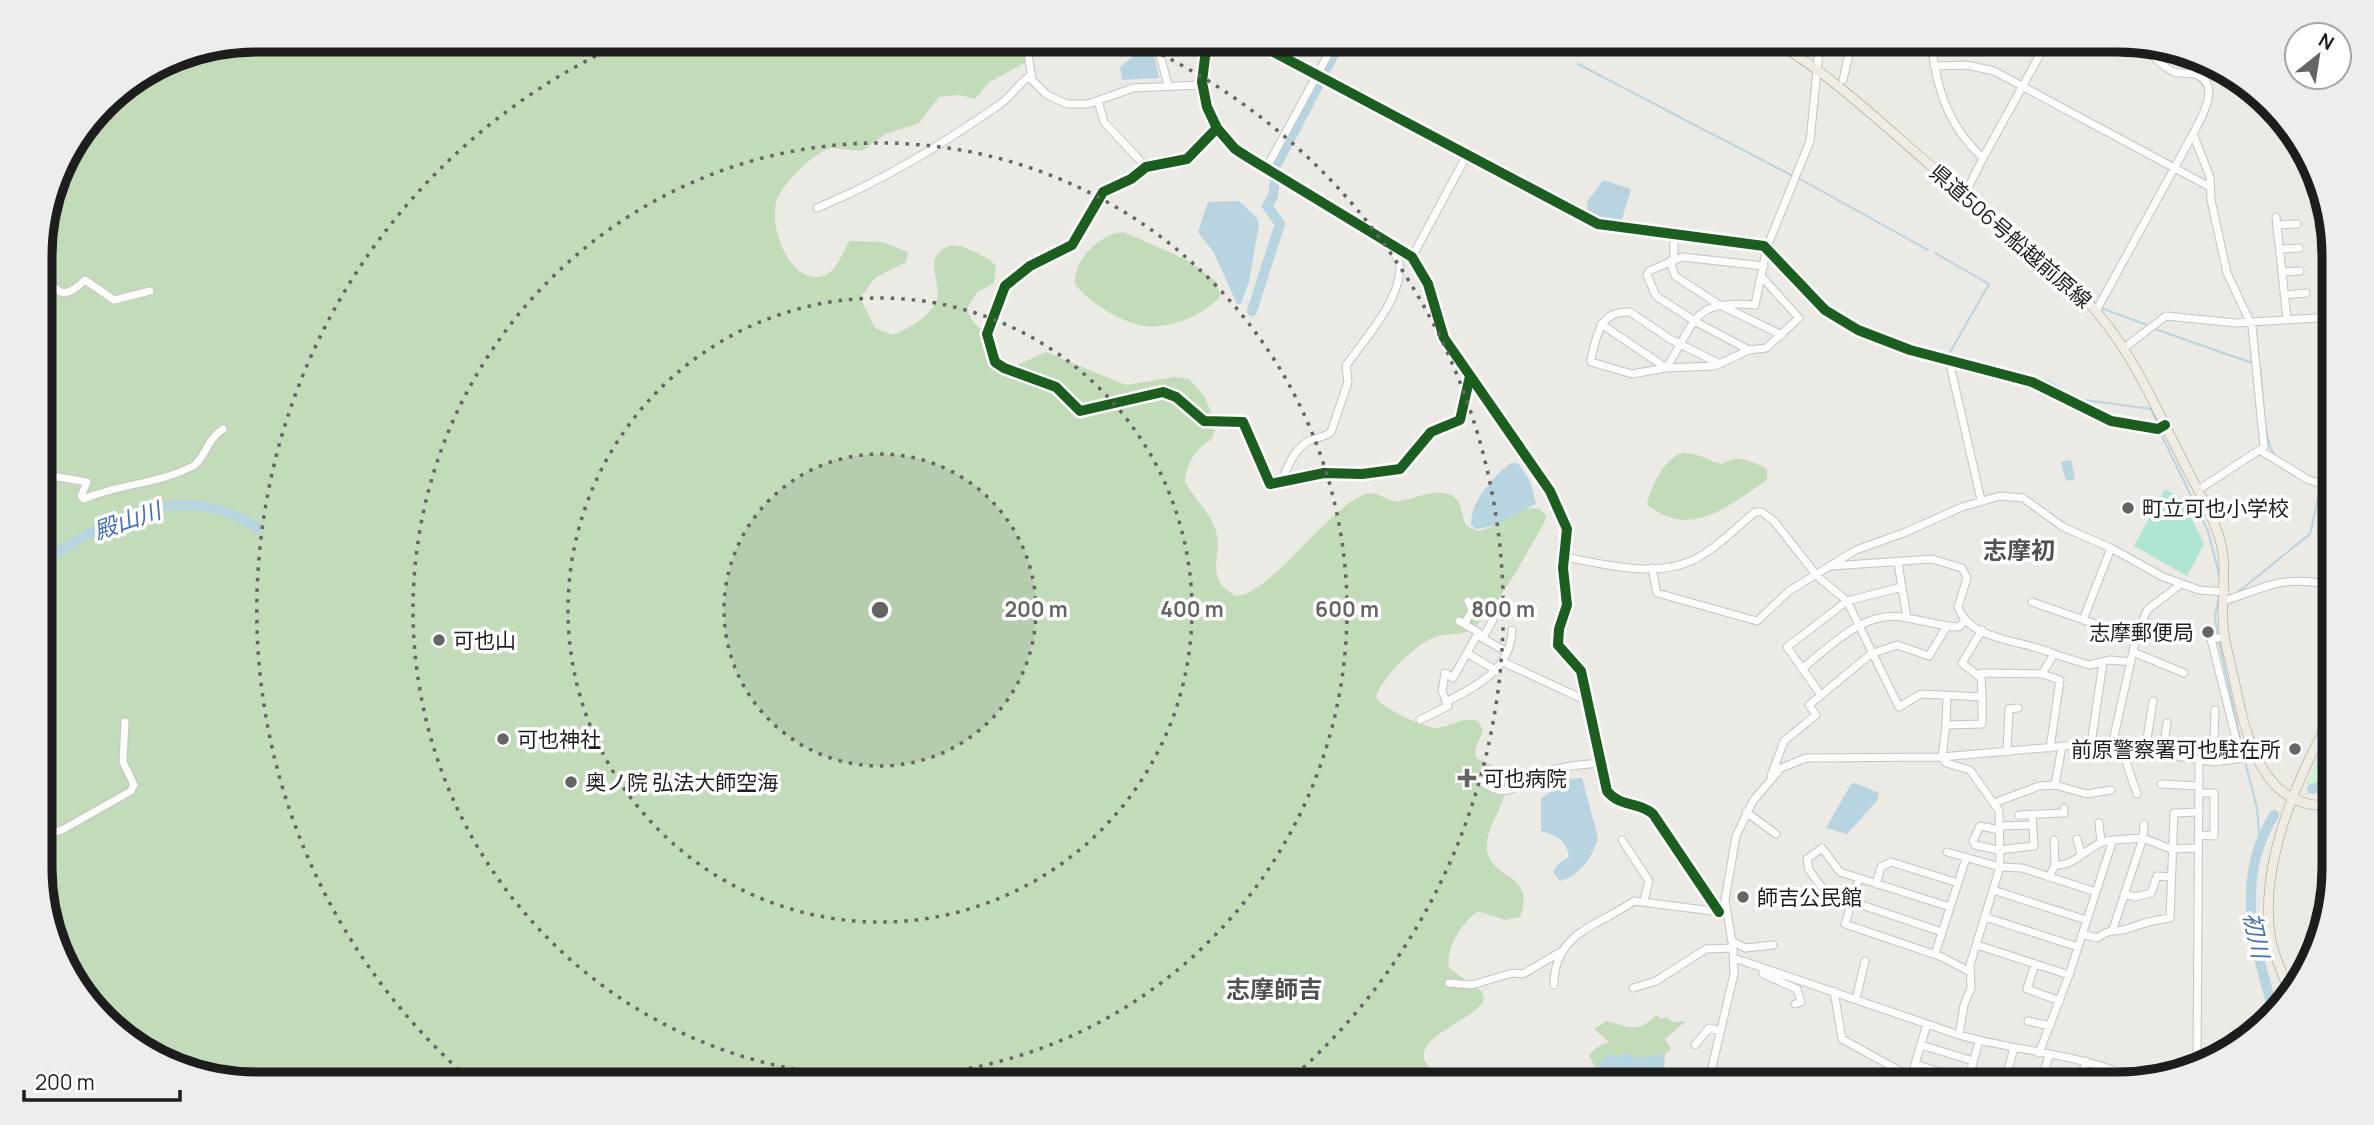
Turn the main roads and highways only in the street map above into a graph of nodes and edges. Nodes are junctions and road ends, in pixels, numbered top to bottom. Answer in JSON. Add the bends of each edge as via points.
{"nodes":[{"id":1,"x":1790,"y":52,"type":"edge"},
{"id":2,"x":2322,"y":735,"type":"edge"},
{"id":3,"x":2291,"y":796,"type":"junction"},
{"id":4,"x":2322,"y":805,"type":"edge"},
{"id":5,"x":2286,"y":983,"type":"edge"}],
"edges":[{"from":1,"to":3,"type":"main road","name":"県道506号船越前原線","via":[[2098,307],[2165,425],[2222,546],[2225,637],[2255,757],[2269,780]]},
{"from":2,"to":3,"type":"main road"},
{"from":3,"to":4,"type":"main road"},
{"from":3,"to":5,"type":"main road","via":[[2269,903],[2273,945]]}]}
